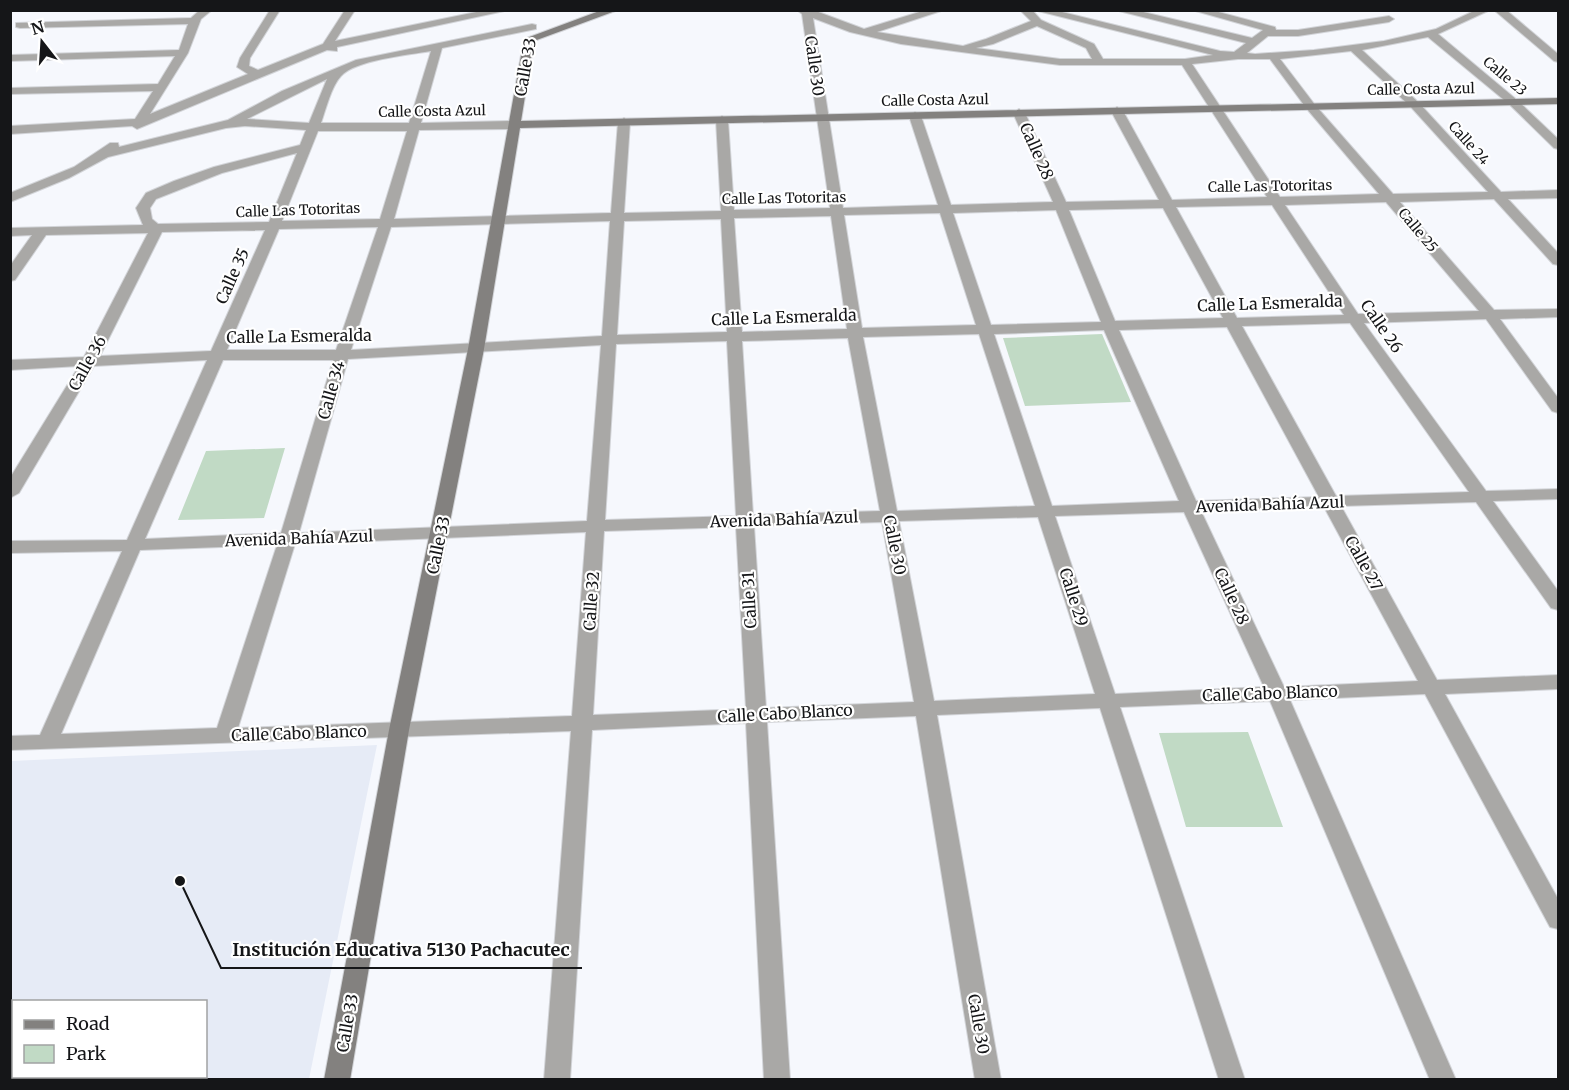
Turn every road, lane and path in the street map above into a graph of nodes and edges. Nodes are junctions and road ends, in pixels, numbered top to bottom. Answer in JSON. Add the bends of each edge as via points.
{"nodes":[{"id":1,"x":207,"y":10,"type":"edge"},
{"id":2,"x":275,"y":10,"type":"edge"},
{"id":3,"x":350,"y":10,"type":"edge"},
{"id":4,"x":504,"y":10,"type":"edge"},
{"id":5,"x":613,"y":10,"type":"edge"},
{"id":6,"x":802,"y":10,"type":"edge"},
{"id":7,"x":939,"y":10,"type":"edge"},
{"id":8,"x":1025,"y":10,"type":"edge"},
{"id":9,"x":1120,"y":10,"type":"edge"},
{"id":10,"x":1197,"y":10,"type":"edge"},
{"id":11,"x":1485,"y":10,"type":"edge"},
{"id":12,"x":1498,"y":10,"type":"edge"},
{"id":13,"x":808,"y":11,"type":"edge"},
{"id":14,"x":1038,"y":16,"type":"edge"},
{"id":15,"x":1389,"y":20,"type":"dead end"},
{"id":16,"x":196,"y":21,"type":"junction"},
{"id":17,"x":15,"y":22,"type":"edge"},
{"id":18,"x":532,"y":28,"type":"junction"},
{"id":19,"x":864,"y":32,"type":"junction"},
{"id":20,"x":1267,"y":33,"type":"junction"},
{"id":21,"x":1430,"y":33,"type":"junction"},
{"id":22,"x":10,"y":36,"type":"edge"},
{"id":23,"x":1254,"y":42,"type":"junction"},
{"id":24,"x":438,"y":45,"type":"junction"},
{"id":25,"x":327,"y":46,"type":"junction"},
{"id":26,"x":957,"y":48,"type":"junction"},
{"id":27,"x":1354,"y":48,"type":"junction"},
{"id":28,"x":183,"y":53,"type":"junction"},
{"id":29,"x":1236,"y":56,"type":"junction"},
{"id":30,"x":1274,"y":56,"type":"junction"},
{"id":31,"x":10,"y":58,"type":"edge"},
{"id":32,"x":1558,"y":58,"type":"edge"},
{"id":33,"x":360,"y":62,"type":"junction"},
{"id":34,"x":1098,"y":62,"type":"junction"},
{"id":35,"x":1185,"y":62,"type":"junction"},
{"id":36,"x":342,"y":69,"type":"junction"},
{"id":37,"x":259,"y":75,"type":"junction"},
{"id":38,"x":161,"y":87,"type":"junction"},
{"id":39,"x":10,"y":91,"type":"edge"},
{"id":40,"x":1558,"y":101,"type":"edge"},
{"id":41,"x":1513,"y":102,"type":"junction"},
{"id":42,"x":1414,"y":104,"type":"junction"},
{"id":43,"x":1311,"y":107,"type":"junction"},
{"id":44,"x":1216,"y":109,"type":"junction"},
{"id":45,"x":1117,"y":111,"type":"junction"},
{"id":46,"x":1019,"y":113,"type":"junction"},
{"id":47,"x":915,"y":116,"type":"junction"},
{"id":48,"x":822,"y":118,"type":"junction"},
{"id":49,"x":722,"y":120,"type":"junction"},
{"id":50,"x":140,"y":122,"type":"junction"},
{"id":51,"x":624,"y":122,"type":"junction"},
{"id":52,"x":226,"y":124,"type":"junction"},
{"id":53,"x":515,"y":124,"type":"junction"},
{"id":54,"x":313,"y":127,"type":"junction"},
{"id":55,"x":412,"y":127,"type":"junction"},
{"id":56,"x":1540,"y":128,"type":"junction"},
{"id":57,"x":1558,"y":128,"type":"edge"},
{"id":58,"x":10,"y":130,"type":"edge"},
{"id":59,"x":1558,"y":145,"type":"edge"},
{"id":60,"x":305,"y":147,"type":"junction"},
{"id":61,"x":106,"y":154,"type":"junction"},
{"id":62,"x":1558,"y":194,"type":"edge"},
{"id":63,"x":1496,"y":195,"type":"junction"},
{"id":64,"x":10,"y":198,"type":"edge"},
{"id":65,"x":1390,"y":198,"type":"junction"},
{"id":66,"x":1278,"y":201,"type":"junction"},
{"id":67,"x":1167,"y":203,"type":"junction"},
{"id":68,"x":1061,"y":206,"type":"junction"},
{"id":69,"x":946,"y":209,"type":"junction"},
{"id":70,"x":837,"y":211,"type":"junction"},
{"id":71,"x":728,"y":214,"type":"junction"},
{"id":72,"x":617,"y":216,"type":"junction"},
{"id":73,"x":498,"y":219,"type":"junction"},
{"id":74,"x":386,"y":222,"type":"junction"},
{"id":75,"x":274,"y":225,"type":"junction"},
{"id":76,"x":156,"y":230,"type":"junction"},
{"id":77,"x":10,"y":232,"type":"edge"},
{"id":78,"x":41,"y":232,"type":"junction"},
{"id":79,"x":1558,"y":261,"type":"edge"},
{"id":80,"x":10,"y":277,"type":"edge"},
{"id":81,"x":1558,"y":313,"type":"edge"},
{"id":82,"x":1490,"y":315,"type":"junction"},
{"id":83,"x":1354,"y":319,"type":"junction"},
{"id":84,"x":1233,"y":322,"type":"junction"},
{"id":85,"x":1110,"y":326,"type":"junction"},
{"id":86,"x":985,"y":329,"type":"junction"},
{"id":87,"x":855,"y":333,"type":"junction"},
{"id":88,"x":735,"y":336,"type":"junction"},
{"id":89,"x":609,"y":340,"type":"junction"},
{"id":90,"x":476,"y":349,"type":"junction"},
{"id":91,"x":342,"y":354,"type":"junction"},
{"id":92,"x":218,"y":355,"type":"junction"},
{"id":93,"x":90,"y":360,"type":"junction"},
{"id":94,"x":10,"y":365,"type":"edge"},
{"id":95,"x":1558,"y":408,"type":"edge"},
{"id":96,"x":10,"y":494,"type":"edge"},
{"id":97,"x":1558,"y":494,"type":"edge"},
{"id":98,"x":1483,"y":497,"type":"junction"},
{"id":99,"x":1330,"y":502,"type":"junction"},
{"id":100,"x":1190,"y":506,"type":"junction"},
{"id":101,"x":1045,"y":511,"type":"junction"},
{"id":102,"x":889,"y":516,"type":"junction"},
{"id":103,"x":746,"y":521,"type":"junction"},
{"id":104,"x":596,"y":526,"type":"junction"},
{"id":105,"x":441,"y":532,"type":"junction"},
{"id":106,"x":288,"y":539,"type":"junction"},
{"id":107,"x":134,"y":545,"type":"junction"},
{"id":108,"x":10,"y":547,"type":"edge"},
{"id":109,"x":1558,"y":604,"type":"edge"},
{"id":110,"x":1558,"y":682,"type":"edge"},
{"id":111,"x":1431,"y":687,"type":"junction"},
{"id":112,"x":1277,"y":693,"type":"junction"},
{"id":113,"x":1107,"y":700,"type":"junction"},
{"id":114,"x":925,"y":707,"type":"junction"},
{"id":115,"x":755,"y":715,"type":"junction"},
{"id":116,"x":583,"y":723,"type":"junction"},
{"id":117,"x":399,"y":730,"type":"junction"},
{"id":118,"x":225,"y":735,"type":"junction"},
{"id":119,"x":48,"y":742,"type":"junction"},
{"id":120,"x":10,"y":743,"type":"edge"},
{"id":121,"x":1558,"y":920,"type":"edge"},
{"id":122,"x":337,"y":1080,"type":"edge"},
{"id":123,"x":557,"y":1080,"type":"edge"},
{"id":124,"x":777,"y":1080,"type":"edge"},
{"id":125,"x":988,"y":1080,"type":"edge"},
{"id":126,"x":1232,"y":1080,"type":"edge"},
{"id":127,"x":1443,"y":1080,"type":"edge"}],
"edges":[{"from":1,"to":16,"type":"street"},
{"from":2,"to":37,"type":"street","via":[[244,58],[243,67]]},
{"from":3,"to":25,"type":"street"},
{"from":4,"to":25,"type":"street"},
{"from":5,"to":18,"type":"street"},
{"from":6,"to":13,"type":"street"},
{"from":7,"to":19,"type":"street"},
{"from":8,"to":14,"type":"street"},
{"from":9,"to":23,"type":"street"},
{"from":10,"to":20,"type":"street","via":[[1270,28]]},
{"from":11,"to":21,"type":"street"},
{"from":12,"to":32,"type":"street"},
{"from":13,"to":19,"type":"street"},
{"from":13,"to":48,"type":"street","name":"Calle 30"},
{"from":14,"to":26,"type":"street","via":[[989,42]]},
{"from":14,"to":29,"type":"street"},
{"from":14,"to":34,"type":"street","via":[[1090,46]]},
{"from":15,"to":20,"type":"street","via":[[1298,33]]},
{"from":16,"to":17,"type":"street"},
{"from":16,"to":28,"type":"street"},
{"from":17,"to":22,"type":"street"},
{"from":18,"to":24,"type":"street"},
{"from":18,"to":53,"type":"street","name":"Calle 33"},
{"from":19,"to":26,"type":"street"},
{"from":20,"to":23,"type":"street"},
{"from":21,"to":27,"type":"street"},
{"from":21,"to":41,"type":"street","name":"Calle 23"},
{"from":23,"to":29,"type":"street"},
{"from":24,"to":33,"type":"street"},
{"from":24,"to":55,"type":"street","name":"Calle 34"},
{"from":25,"to":33,"type":"street"},
{"from":25,"to":37,"type":"street"},
{"from":26,"to":34,"type":"street","via":[[1060,62]]},
{"from":27,"to":30,"type":"street"},
{"from":27,"to":42,"type":"street","name":"Calle 24"},
{"from":28,"to":31,"type":"street"},
{"from":28,"to":38,"type":"street"},
{"from":29,"to":30,"type":"street"},
{"from":29,"to":35,"type":"street"},
{"from":30,"to":43,"type":"street","name":"Calle 25"},
{"from":33,"to":36,"type":"street"},
{"from":34,"to":35,"type":"street"},
{"from":35,"to":44,"type":"street","name":"Calle 26"},
{"from":36,"to":52,"type":"street"},
{"from":36,"to":54,"type":"street","name":"Calle 35","via":[[334,76]]},
{"from":37,"to":50,"type":"street"},
{"from":38,"to":39,"type":"street"},
{"from":38,"to":50,"type":"street"},
{"from":40,"to":41,"type":"street","name":"Calle Costa Azul"},
{"from":41,"to":42,"type":"street","name":"Calle Costa Azul"},
{"from":41,"to":56,"type":"street","name":"Calle 23"},
{"from":42,"to":43,"type":"street","name":"Calle Costa Azul"},
{"from":42,"to":63,"type":"street","name":"Calle 24"},
{"from":43,"to":44,"type":"street","name":"Calle Costa Azul"},
{"from":43,"to":65,"type":"street","name":"Calle 25"},
{"from":44,"to":45,"type":"street","name":"Calle Costa Azul"},
{"from":44,"to":66,"type":"street","name":"Calle 26"},
{"from":45,"to":46,"type":"street","name":"Calle Costa Azul"},
{"from":45,"to":67,"type":"street","name":"Calle 27"},
{"from":46,"to":47,"type":"street","name":"Calle Costa Azul"},
{"from":46,"to":68,"type":"street","name":"Calle 28"},
{"from":47,"to":48,"type":"street","name":"Calle Costa Azul"},
{"from":47,"to":69,"type":"street","name":"Calle 29"},
{"from":48,"to":49,"type":"street","name":"Calle Costa Azul"},
{"from":48,"to":70,"type":"street","name":"Calle 30"},
{"from":49,"to":51,"type":"street","name":"Calle Costa Azul"},
{"from":49,"to":71,"type":"street","name":"Calle 31"},
{"from":50,"to":58,"type":"street"},
{"from":50,"to":61,"type":"street"},
{"from":51,"to":53,"type":"street","name":"Calle Costa Azul"},
{"from":51,"to":72,"type":"street","name":"Calle 32"},
{"from":52,"to":54,"type":"street","name":"Calle Costa Azul"},
{"from":52,"to":61,"type":"street"},
{"from":53,"to":55,"type":"street","name":"Calle Costa Azul"},
{"from":53,"to":73,"type":"street","name":"Calle 33"},
{"from":54,"to":55,"type":"street","name":"Calle Costa Azul"},
{"from":54,"to":60,"type":"street","name":"Calle 35"},
{"from":55,"to":74,"type":"street","name":"Calle 34"},
{"from":56,"to":57,"type":"street"},
{"from":56,"to":59,"type":"street","name":"Calle 23"},
{"from":60,"to":75,"type":"street","name":"Calle 35"},
{"from":60,"to":76,"type":"street","via":[[218,170],[151,196],[143,208],[146,220]]},
{"from":61,"to":64,"type":"street"},
{"from":62,"to":63,"type":"street","name":"Calle Las Totoritas"},
{"from":63,"to":65,"type":"street","name":"Calle Las Totoritas"},
{"from":63,"to":79,"type":"street","name":"Calle 24"},
{"from":65,"to":66,"type":"street","name":"Calle Las Totoritas"},
{"from":65,"to":82,"type":"street","name":"Calle 25"},
{"from":66,"to":67,"type":"street","name":"Calle Las Totoritas"},
{"from":66,"to":83,"type":"street","name":"Calle 26"},
{"from":67,"to":68,"type":"street","name":"Calle Las Totoritas"},
{"from":67,"to":84,"type":"street","name":"Calle 27"},
{"from":68,"to":69,"type":"street","name":"Calle Las Totoritas"},
{"from":68,"to":85,"type":"street","name":"Calle 28"},
{"from":69,"to":70,"type":"street","name":"Calle Las Totoritas"},
{"from":69,"to":86,"type":"street","name":"Calle 29"},
{"from":70,"to":71,"type":"street","name":"Calle Las Totoritas"},
{"from":70,"to":87,"type":"street","name":"Calle 30"},
{"from":71,"to":72,"type":"street","name":"Calle Las Totoritas"},
{"from":71,"to":88,"type":"street","name":"Calle 31"},
{"from":72,"to":73,"type":"street","name":"Calle Las Totoritas"},
{"from":72,"to":89,"type":"street","name":"Calle 32"},
{"from":73,"to":74,"type":"street","name":"Calle Las Totoritas"},
{"from":73,"to":90,"type":"street","name":"Calle 33"},
{"from":74,"to":75,"type":"street","name":"Calle Las Totoritas"},
{"from":74,"to":91,"type":"street","name":"Calle 34"},
{"from":75,"to":76,"type":"street","name":"Calle Las Totoritas"},
{"from":75,"to":92,"type":"street","name":"Calle 35"},
{"from":76,"to":78,"type":"street","name":"Calle Las Totoritas"},
{"from":76,"to":93,"type":"street","name":"Calle 36"},
{"from":77,"to":78,"type":"street","name":"Calle Las Totoritas"},
{"from":78,"to":80,"type":"street"},
{"from":81,"to":82,"type":"street","name":"Calle La Esmeralda"},
{"from":82,"to":83,"type":"street","name":"Calle La Esmeralda"},
{"from":82,"to":95,"type":"street","name":"Calle 25"},
{"from":83,"to":84,"type":"street","name":"Calle La Esmeralda"},
{"from":83,"to":98,"type":"street","name":"Calle 26"},
{"from":84,"to":85,"type":"street","name":"Calle La Esmeralda"},
{"from":84,"to":99,"type":"street","name":"Calle 27"},
{"from":85,"to":86,"type":"street","name":"Calle La Esmeralda"},
{"from":85,"to":100,"type":"street","name":"Calle 28"},
{"from":86,"to":87,"type":"street","name":"Calle La Esmeralda"},
{"from":86,"to":101,"type":"street","name":"Calle 29"},
{"from":87,"to":88,"type":"street","name":"Calle La Esmeralda"},
{"from":87,"to":102,"type":"street","name":"Calle 30"},
{"from":88,"to":89,"type":"street","name":"Calle La Esmeralda"},
{"from":88,"to":103,"type":"street","name":"Calle 31"},
{"from":89,"to":90,"type":"street","name":"Calle La Esmeralda"},
{"from":89,"to":104,"type":"street","name":"Calle 32"},
{"from":90,"to":91,"type":"street","name":"Calle La Esmeralda"},
{"from":90,"to":105,"type":"street","name":"Calle 33"},
{"from":91,"to":92,"type":"street","name":"Calle La Esmeralda"},
{"from":91,"to":106,"type":"street","name":"Calle 34"},
{"from":92,"to":93,"type":"street","name":"Calle La Esmeralda"},
{"from":92,"to":107,"type":"street","name":"Calle 35"},
{"from":93,"to":94,"type":"street","name":"Calle La Esmeralda"},
{"from":93,"to":96,"type":"street","name":"Calle 36"},
{"from":97,"to":98,"type":"street","name":"Avenida Bahía Azul"},
{"from":98,"to":99,"type":"street","name":"Avenida Bahía Azul"},
{"from":98,"to":109,"type":"street","name":"Calle 26"},
{"from":99,"to":100,"type":"street","name":"Avenida Bahía Azul"},
{"from":99,"to":111,"type":"street","name":"Calle 27"},
{"from":100,"to":101,"type":"street","name":"Avenida Bahía Azul"},
{"from":100,"to":112,"type":"street","name":"Calle 28"},
{"from":101,"to":102,"type":"street","name":"Avenida Bahía Azul"},
{"from":101,"to":113,"type":"street","name":"Calle 29"},
{"from":102,"to":103,"type":"street","name":"Avenida Bahía Azul"},
{"from":102,"to":114,"type":"street","name":"Calle 30"},
{"from":103,"to":104,"type":"street","name":"Avenida Bahía Azul"},
{"from":103,"to":115,"type":"street","name":"Calle 31"},
{"from":104,"to":105,"type":"street","name":"Avenida Bahía Azul"},
{"from":104,"to":116,"type":"street","name":"Calle 32"},
{"from":105,"to":106,"type":"street","name":"Avenida Bahía Azul"},
{"from":105,"to":117,"type":"street","name":"Calle 33"},
{"from":106,"to":107,"type":"street","name":"Avenida Bahía Azul"},
{"from":106,"to":118,"type":"street","name":"Calle 34"},
{"from":107,"to":108,"type":"street","name":"Avenida Bahía Azul"},
{"from":107,"to":119,"type":"street","name":"Calle 35"},
{"from":110,"to":111,"type":"street","name":"Calle Cabo Blanco"},
{"from":111,"to":112,"type":"street","name":"Calle Cabo Blanco"},
{"from":111,"to":121,"type":"street","name":"Calle 27"},
{"from":112,"to":113,"type":"street","name":"Calle Cabo Blanco"},
{"from":112,"to":127,"type":"street","name":"Calle 28"},
{"from":113,"to":114,"type":"street","name":"Calle Cabo Blanco"},
{"from":113,"to":126,"type":"street","name":"Calle 29"},
{"from":114,"to":115,"type":"street","name":"Calle Cabo Blanco"},
{"from":114,"to":125,"type":"street","name":"Calle 30"},
{"from":115,"to":116,"type":"street","name":"Calle Cabo Blanco"},
{"from":115,"to":124,"type":"street","name":"Calle 31"},
{"from":116,"to":117,"type":"street","name":"Calle Cabo Blanco"},
{"from":116,"to":123,"type":"street","name":"Calle 32"},
{"from":117,"to":118,"type":"street","name":"Calle Cabo Blanco"},
{"from":117,"to":122,"type":"street","name":"Calle 33"},
{"from":118,"to":119,"type":"street","name":"Calle Cabo Blanco"},
{"from":119,"to":120,"type":"street","name":"Calle Cabo Blanco"}]}
